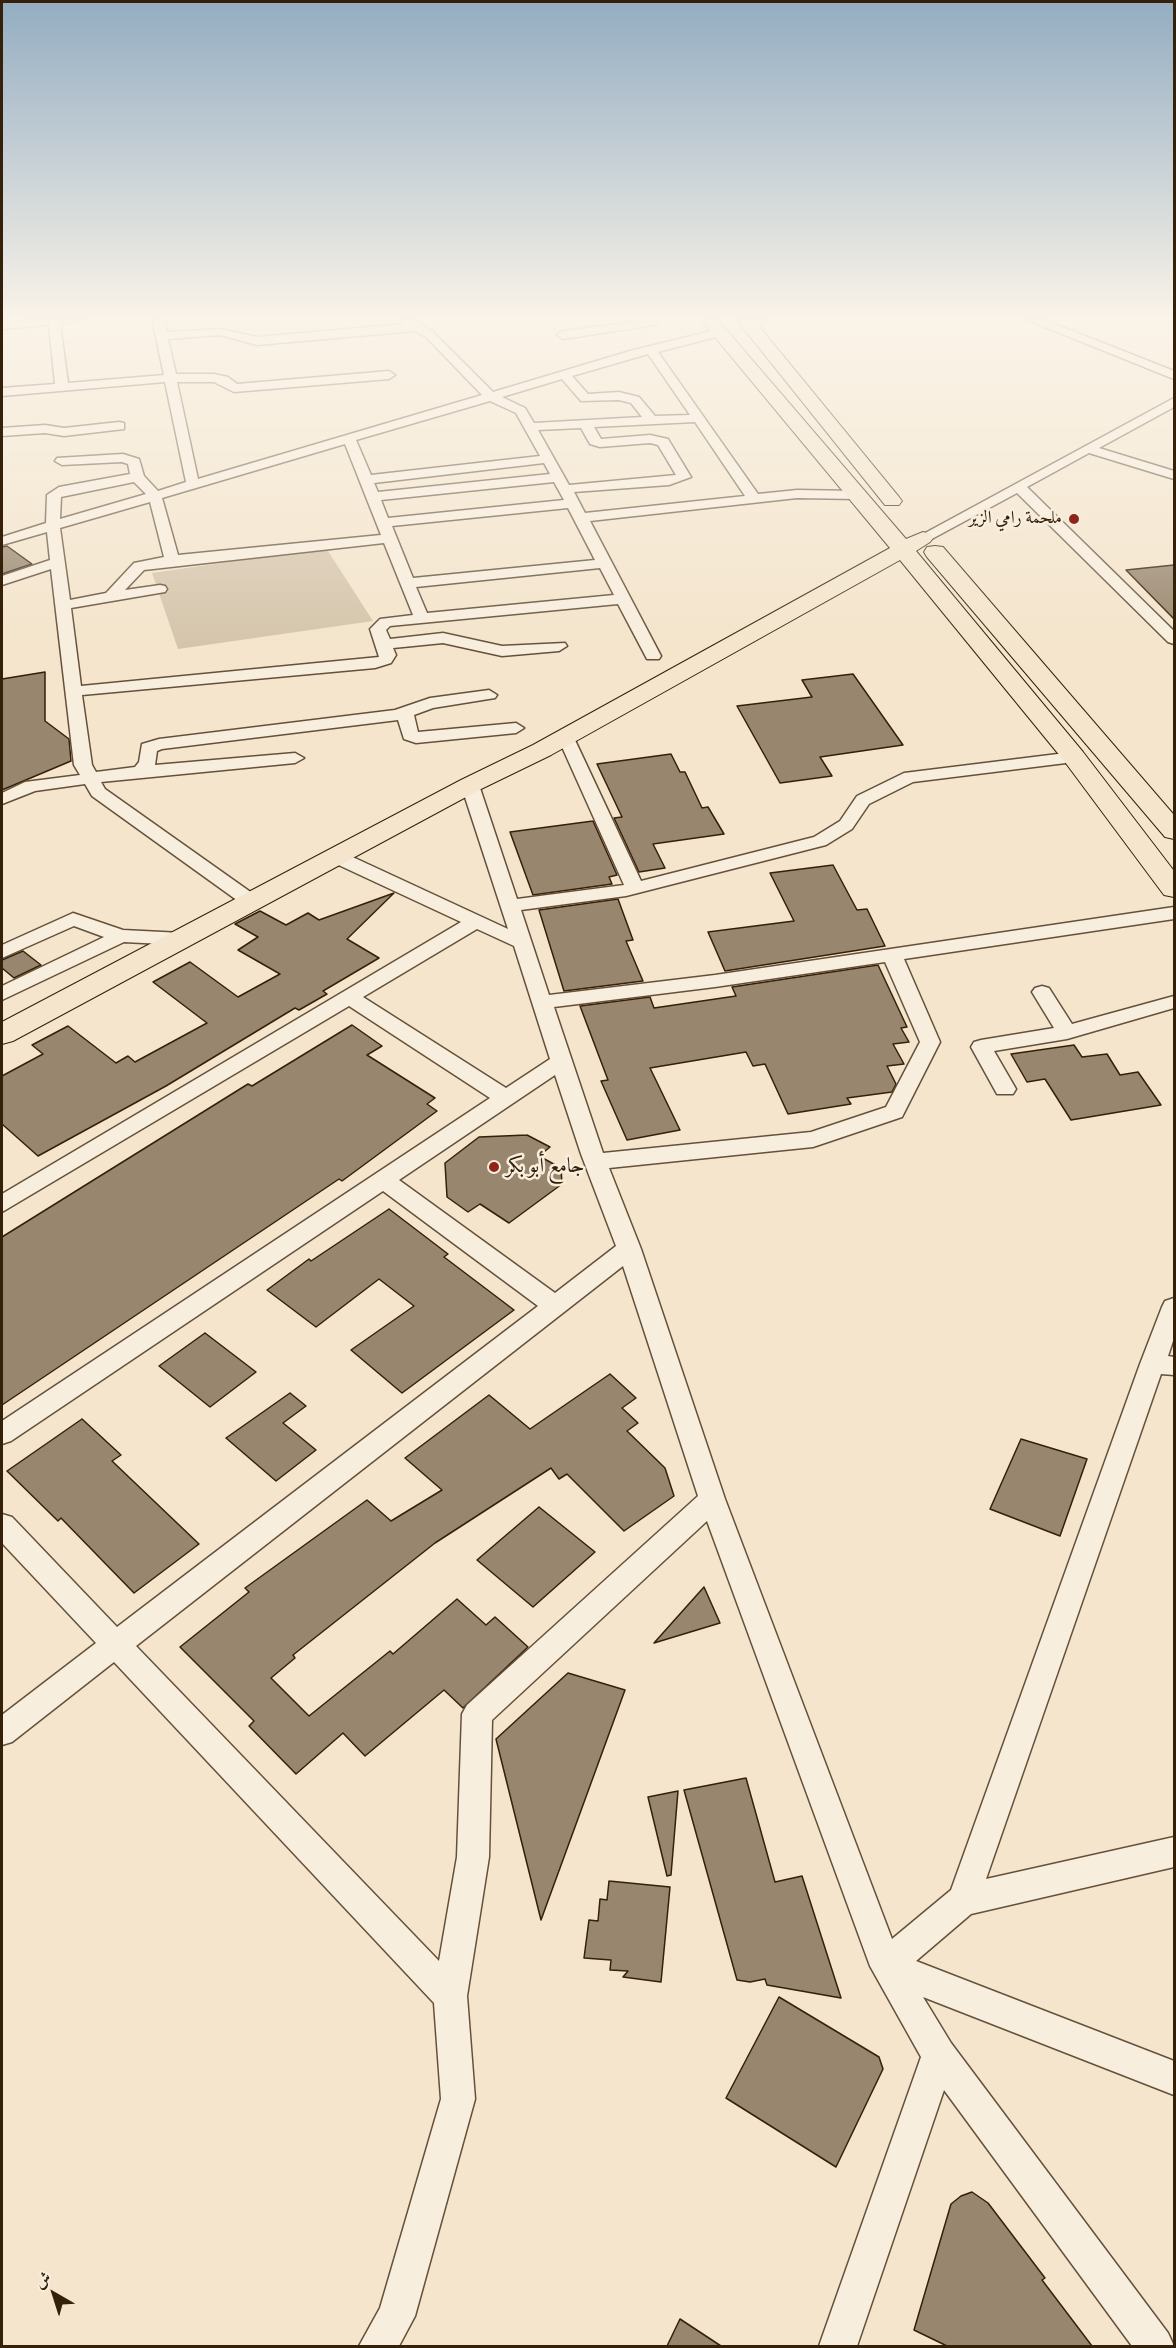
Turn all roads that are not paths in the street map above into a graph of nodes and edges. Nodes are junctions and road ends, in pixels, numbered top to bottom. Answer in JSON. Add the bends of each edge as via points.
{"nodes":[{"id":1,"x":95,"y":429,"type":"edge"},
{"id":2,"x":181,"y":429,"type":"edge"},
{"id":3,"x":380,"y":429,"type":"edge"},
{"id":4,"x":531,"y":429,"type":"edge"},
{"id":5,"x":588,"y":429,"type":"edge"},
{"id":6,"x":705,"y":429,"type":"edge"},
{"id":7,"x":801,"y":429,"type":"edge"},
{"id":8,"x":830,"y":429,"type":"edge"},
{"id":9,"x":1131,"y":429,"type":"edge"},
{"id":10,"x":2,"y":432,"type":"edge"},
{"id":11,"x":348,"y":438,"type":"junction"},
{"id":12,"x":1088,"y":449,"type":"junction"},
{"id":13,"x":548,"y":459,"type":"junction"},
{"id":14,"x":62,"y":461,"type":"dead end"},
{"id":15,"x":1174,"y":475,"type":"edge"},
{"id":16,"x":137,"y":477,"type":"junction"},
{"id":17,"x":365,"y":480,"type":"junction"},
{"id":18,"x":561,"y":483,"type":"junction"},
{"id":19,"x":193,"y":485,"type":"junction"},
{"id":20,"x":1018,"y":486,"type":"junction"},
{"id":21,"x":858,"y":495,"type":"junction"},
{"id":22,"x":155,"y":496,"type":"junction"},
{"id":23,"x":372,"y":496,"type":"junction"},
{"id":24,"x":754,"y":498,"type":"junction"},
{"id":25,"x":573,"y":502,"type":"junction"},
{"id":26,"x":581,"y":518,"type":"junction"},
{"id":27,"x":383,"y":523,"type":"junction"},
{"id":28,"x":53,"y":527,"type":"junction"},
{"id":29,"x":389,"y":538,"type":"junction"},
{"id":30,"x":2,"y":541,"type":"edge"},
{"id":31,"x":913,"y":544,"type":"junction"},
{"id":32,"x":172,"y":560,"type":"junction"},
{"id":33,"x":58,"y":562,"type":"junction"},
{"id":34,"x":605,"y":563,"type":"junction"},
{"id":35,"x":856,"y":576,"type":"junction"},
{"id":36,"x":2,"y":581,"type":"edge"},
{"id":37,"x":407,"y":583,"type":"junction"},
{"id":38,"x":160,"y":589,"type":"dead end"},
{"id":39,"x":111,"y":597,"type":"junction"},
{"id":40,"x":944,"y":598,"type":"junction"},
{"id":41,"x":623,"y":599,"type":"junction"},
{"id":42,"x":64,"y":605,"type":"junction"},
{"id":43,"x":422,"y":619,"type":"junction"},
{"id":44,"x":1174,"y":639,"type":"edge"},
{"id":45,"x":383,"y":644,"type":"junction"},
{"id":46,"x":559,"y":646,"type":"dead end"},
{"id":47,"x":653,"y":656,"type":"dead end"},
{"id":48,"x":75,"y":692,"type":"junction"},
{"id":49,"x":489,"y":695,"type":"dead end"},
{"id":50,"x":405,"y":714,"type":"junction"},
{"id":51,"x":516,"y":728,"type":"dead end"},
{"id":52,"x":566,"y":738,"type":"junction"},
{"id":53,"x":1074,"y":757,"type":"junction"},
{"id":54,"x":296,"y":758,"type":"dead end"},
{"id":55,"x":140,"y":772,"type":"junction"},
{"id":56,"x":90,"y":778,"type":"junction"},
{"id":57,"x":470,"y":785,"type":"junction"},
{"id":58,"x":2,"y":799,"type":"edge"},
{"id":59,"x":1174,"y":829,"type":"edge"},
{"id":60,"x":337,"y":857,"type":"junction"},
{"id":61,"x":635,"y":888,"type":"junction"},
{"id":62,"x":1174,"y":889,"type":"edge"},
{"id":63,"x":252,"y":902,"type":"junction"},
{"id":64,"x":510,"y":906,"type":"junction"},
{"id":65,"x":1174,"y":913,"type":"edge"},
{"id":66,"x":475,"y":922,"type":"junction"},
{"id":67,"x":121,"y":936,"type":"junction"},
{"id":68,"x":182,"y":939,"type":"junction"},
{"id":69,"x":520,"y":942,"type":"junction"},
{"id":70,"x":2,"y":952,"type":"edge"},
{"id":71,"x":892,"y":955,"type":"junction"},
{"id":72,"x":1042,"y":992,"type":"dead end"},
{"id":73,"x":2,"y":994,"type":"edge"},
{"id":74,"x":350,"y":997,"type":"junction"},
{"id":75,"x":541,"y":1002,"type":"junction"},
{"id":76,"x":1174,"y":1002,"type":"edge"},
{"id":77,"x":1067,"y":1032,"type":"junction"},
{"id":78,"x":2,"y":1034,"type":"edge"},
{"id":79,"x":561,"y":1061,"type":"junction"},
{"id":80,"x":1005,"y":1089,"type":"dead end"},
{"id":81,"x":506,"y":1098,"type":"junction"},
{"id":82,"x":595,"y":1162,"type":"junction"},
{"id":83,"x":383,"y":1180,"type":"junction"},
{"id":84,"x":2,"y":1204,"type":"edge"},
{"id":85,"x":629,"y":1249,"type":"junction"},
{"id":86,"x":555,"y":1306,"type":"junction"},
{"id":87,"x":1174,"y":1307,"type":"edge"},
{"id":88,"x":1163,"y":1365,"type":"edge"},
{"id":89,"x":2,"y":1434,"type":"edge"},
{"id":90,"x":712,"y":1499,"type":"junction"},
{"id":91,"x":2,"y":1525,"type":"edge"},
{"id":92,"x":115,"y":1645,"type":"junction"},
{"id":93,"x":2,"y":1732,"type":"edge"},
{"id":94,"x":1174,"y":1852,"type":"edge"},
{"id":95,"x":963,"y":1900,"type":"junction"},
{"id":96,"x":886,"y":1966,"type":"junction"},
{"id":97,"x":450,"y":1996,"type":"junction"},
{"id":98,"x":939,"y":2055,"type":"junction"},
{"id":99,"x":1174,"y":2078,"type":"edge"},
{"id":100,"x":378,"y":2346,"type":"edge"},
{"id":101,"x":838,"y":2346,"type":"edge"},
{"id":102,"x":1155,"y":2346,"type":"edge"}],
"edges":[{"from":1,"to":10,"type":"street"},
{"from":2,"to":19,"type":"street"},
{"from":3,"to":11,"type":"street"},
{"from":4,"to":13,"type":"street"},
{"from":5,"to":18,"type":"street","via":[[600,443],[663,442],[684,477],[669,481]]},
{"from":6,"to":24,"type":"street"},
{"from":7,"to":21,"type":"main road"},
{"from":8,"to":31,"type":"main road"},
{"from":9,"to":12,"type":"street"},
{"from":11,"to":17,"type":"street"},
{"from":11,"to":19,"type":"street"},
{"from":12,"to":15,"type":"street"},
{"from":12,"to":20,"type":"street"},
{"from":13,"to":17,"type":"street"},
{"from":13,"to":18,"type":"street"},
{"from":14,"to":16,"type":"street","via":[[123,458],[134,462]]},
{"from":16,"to":22,"type":"street"},
{"from":16,"to":28,"type":"street","via":[[58,492],[54,495]]},
{"from":17,"to":23,"type":"street"},
{"from":18,"to":23,"type":"street"},
{"from":18,"to":25,"type":"street"},
{"from":19,"to":22,"type":"street"},
{"from":20,"to":31,"type":"street"},
{"from":20,"to":44,"type":"street"},
{"from":21,"to":24,"type":"street"},
{"from":21,"to":31,"type":"main road"},
{"from":22,"to":28,"type":"street"},
{"from":22,"to":32,"type":"street"},
{"from":23,"to":27,"type":"street"},
{"from":24,"to":26,"type":"street"},
{"from":25,"to":26,"type":"street"},
{"from":25,"to":27,"type":"street"},
{"from":26,"to":34,"type":"street"},
{"from":27,"to":29,"type":"street"},
{"from":28,"to":30,"type":"street"},
{"from":28,"to":33,"type":"street"},
{"from":29,"to":32,"type":"street"},
{"from":29,"to":37,"type":"street"},
{"from":31,"to":35,"type":"main road"},
{"from":31,"to":40,"type":"main road"},
{"from":31,"to":59,"type":"main road"},
{"from":32,"to":39,"type":"street","via":[[139,566]]},
{"from":33,"to":36,"type":"street"},
{"from":33,"to":42,"type":"street"},
{"from":34,"to":37,"type":"street"},
{"from":34,"to":41,"type":"street"},
{"from":35,"to":40,"type":"main road","via":[[897,579]]},
{"from":35,"to":52,"type":"main road"},
{"from":37,"to":43,"type":"street"},
{"from":38,"to":39,"type":"street"},
{"from":39,"to":42,"type":"street"},
{"from":40,"to":53,"type":"main road"},
{"from":41,"to":43,"type":"street"},
{"from":41,"to":47,"type":"street"},
{"from":42,"to":48,"type":"street"},
{"from":43,"to":45,"type":"street","via":[[380,625]]},
{"from":45,"to":46,"type":"street","via":[[443,638],[502,651]]},
{"from":45,"to":48,"type":"street","via":[[388,655],[375,663]]},
{"from":48,"to":56,"type":"street","via":[[83,765]]},
{"from":49,"to":50,"type":"street","via":[[430,703]]},
{"from":50,"to":51,"type":"street","via":[[410,735],[416,738]]},
{"from":50,"to":55,"type":"street","via":[[159,744],[148,748],[148,763]]},
{"from":52,"to":57,"type":"main road"},
{"from":52,"to":61,"type":"street"},
{"from":53,"to":61,"type":"street","via":[[910,777],[863,800],[846,825],[820,841]]},
{"from":53,"to":62,"type":"main road"},
{"from":54,"to":55,"type":"street"},
{"from":55,"to":56,"type":"street"},
{"from":56,"to":58,"type":"street","via":[[30,786]]},
{"from":56,"to":63,"type":"street","via":[[98,792]]},
{"from":57,"to":60,"type":"main road"},
{"from":57,"to":64,"type":"street"},
{"from":60,"to":63,"type":"main road"},
{"from":60,"to":66,"type":"street"},
{"from":61,"to":64,"type":"street"},
{"from":63,"to":68,"type":"main road"},
{"from":64,"to":69,"type":"street"},
{"from":65,"to":71,"type":"street"},
{"from":66,"to":69,"type":"street"},
{"from":66,"to":74,"type":"street"},
{"from":67,"to":68,"type":"street"},
{"from":67,"to":70,"type":"street","via":[[73,919]]},
{"from":67,"to":73,"type":"street"},
{"from":68,"to":78,"type":"main road"},
{"from":69,"to":75,"type":"street"},
{"from":71,"to":75,"type":"street"},
{"from":71,"to":82,"type":"street","via":[[930,1042],[894,1112],[813,1139]]},
{"from":72,"to":77,"type":"street"},
{"from":74,"to":81,"type":"street"},
{"from":74,"to":84,"type":"street"},
{"from":75,"to":79,"type":"street"},
{"from":76,"to":77,"type":"street"},
{"from":77,"to":80,"type":"street","via":[[981,1047]]},
{"from":79,"to":81,"type":"street"},
{"from":79,"to":82,"type":"street"},
{"from":81,"to":83,"type":"street"},
{"from":82,"to":85,"type":"street"},
{"from":83,"to":86,"type":"street"},
{"from":83,"to":89,"type":"street"},
{"from":85,"to":86,"type":"street"},
{"from":85,"to":90,"type":"street"},
{"from":86,"to":92,"type":"street"},
{"from":87,"to":88,"type":"street"},
{"from":88,"to":95,"type":"street"},
{"from":90,"to":96,"type":"street"},
{"from":90,"to":97,"type":"street","via":[[477,1713],[473,1857]]},
{"from":91,"to":92,"type":"street"},
{"from":92,"to":93,"type":"street"},
{"from":92,"to":97,"type":"street"},
{"from":94,"to":95,"type":"street"},
{"from":95,"to":96,"type":"street"},
{"from":96,"to":98,"type":"street"},
{"from":96,"to":99,"type":"street"},
{"from":97,"to":100,"type":"street","via":[[458,2099],[396,2316]]},
{"from":98,"to":101,"type":"street"},
{"from":98,"to":102,"type":"street"}]}
